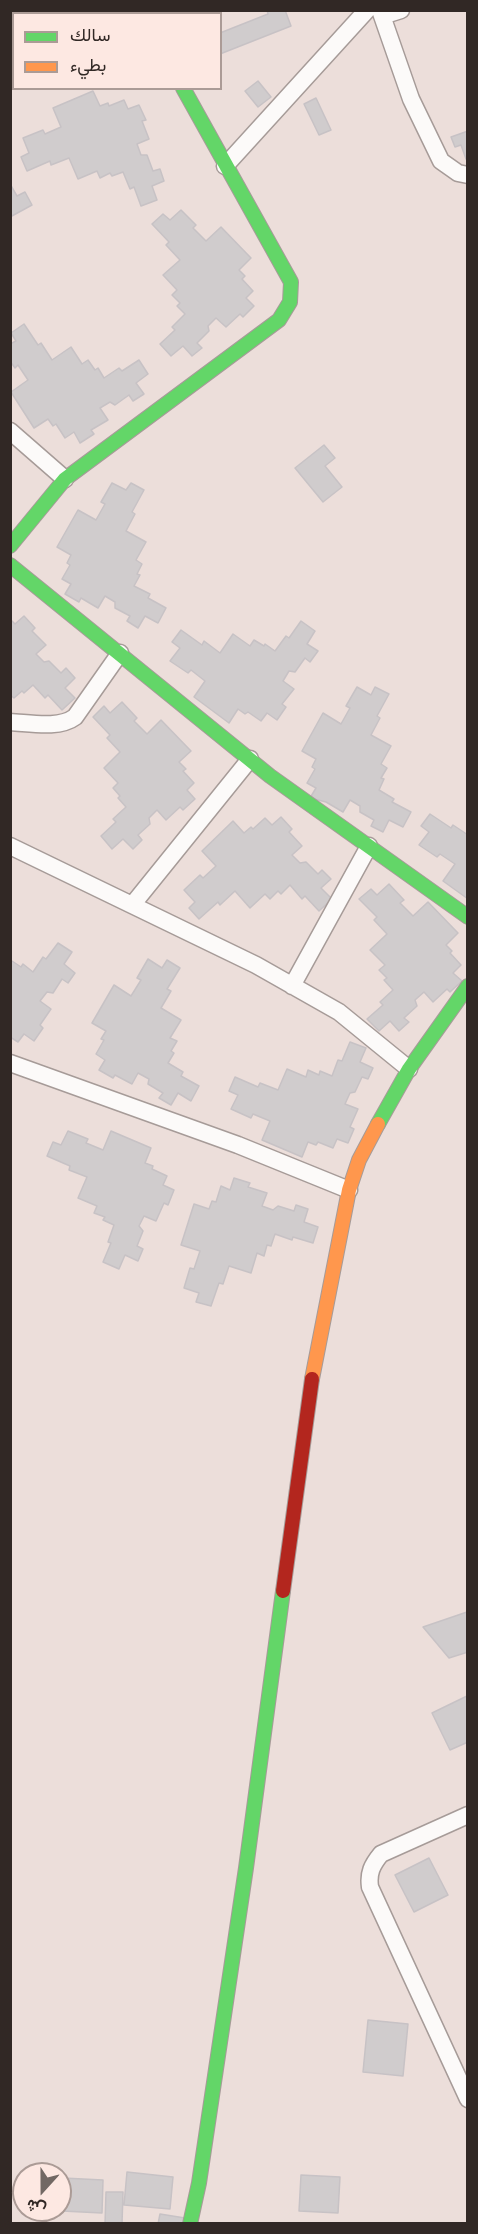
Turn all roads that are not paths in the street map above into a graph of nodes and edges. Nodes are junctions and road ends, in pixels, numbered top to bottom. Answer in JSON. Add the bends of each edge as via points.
{"nodes":[{"id":1,"x":401,"y":10,"type":"edge"},
{"id":2,"x":376,"y":12,"type":"edge"},
{"id":3,"x":184,"y":90,"type":"edge"},
{"id":4,"x":225,"y":166,"type":"junction"},
{"id":5,"x":468,"y":175,"type":"edge"},
{"id":6,"x":10,"y":431,"type":"edge"},
{"id":7,"x":65,"y":479,"type":"junction"},
{"id":8,"x":10,"y":546,"type":"edge"},
{"id":9,"x":10,"y":565,"type":"edge"},
{"id":10,"x":120,"y":653,"type":"junction"},
{"id":11,"x":10,"y":722,"type":"edge"},
{"id":12,"x":250,"y":759,"type":"junction"},
{"id":13,"x":10,"y":846,"type":"edge"},
{"id":14,"x":369,"y":846,"type":"junction"},
{"id":15,"x":133,"y":904,"type":"junction"},
{"id":16,"x":468,"y":917,"type":"edge"},
{"id":17,"x":292,"y":986,"type":"junction"},
{"id":18,"x":468,"y":986,"type":"edge"},
{"id":19,"x":10,"y":1063,"type":"edge"},
{"id":20,"x":409,"y":1069,"type":"junction"},
{"id":21,"x":349,"y":1190,"type":"junction"},
{"id":22,"x":468,"y":1815,"type":"edge"},
{"id":23,"x":468,"y":2099,"type":"edge"},
{"id":24,"x":190,"y":2223,"type":"edge"}],
"edges":[{"from":1,"to":2,"type":"street"},
{"from":2,"to":4,"type":"street"},
{"from":2,"to":5,"type":"street","via":[[441,161]]},
{"from":3,"to":4,"type":"street"},
{"from":4,"to":7,"type":"street","via":[[291,282],[290,304],[279,320]]},
{"from":6,"to":7,"type":"street"},
{"from":7,"to":8,"type":"street"},
{"from":9,"to":10,"type":"street"},
{"from":10,"to":11,"type":"street","via":[[70,721]]},
{"from":10,"to":12,"type":"street"},
{"from":12,"to":14,"type":"street"},
{"from":12,"to":15,"type":"street"},
{"from":13,"to":15,"type":"street"},
{"from":14,"to":16,"type":"street"},
{"from":14,"to":17,"type":"street"},
{"from":15,"to":17,"type":"street"},
{"from":17,"to":20,"type":"street","via":[[339,1012]]},
{"from":18,"to":20,"type":"street"},
{"from":19,"to":21,"type":"street","via":[[238,1145]]},
{"from":20,"to":21,"type":"street","via":[[359,1160]]},
{"from":21,"to":24,"type":"street","via":[[315,1359],[246,1869]]},
{"from":22,"to":23,"type":"street","via":[[381,1854],[372,1865],[369,1878]]}]}
